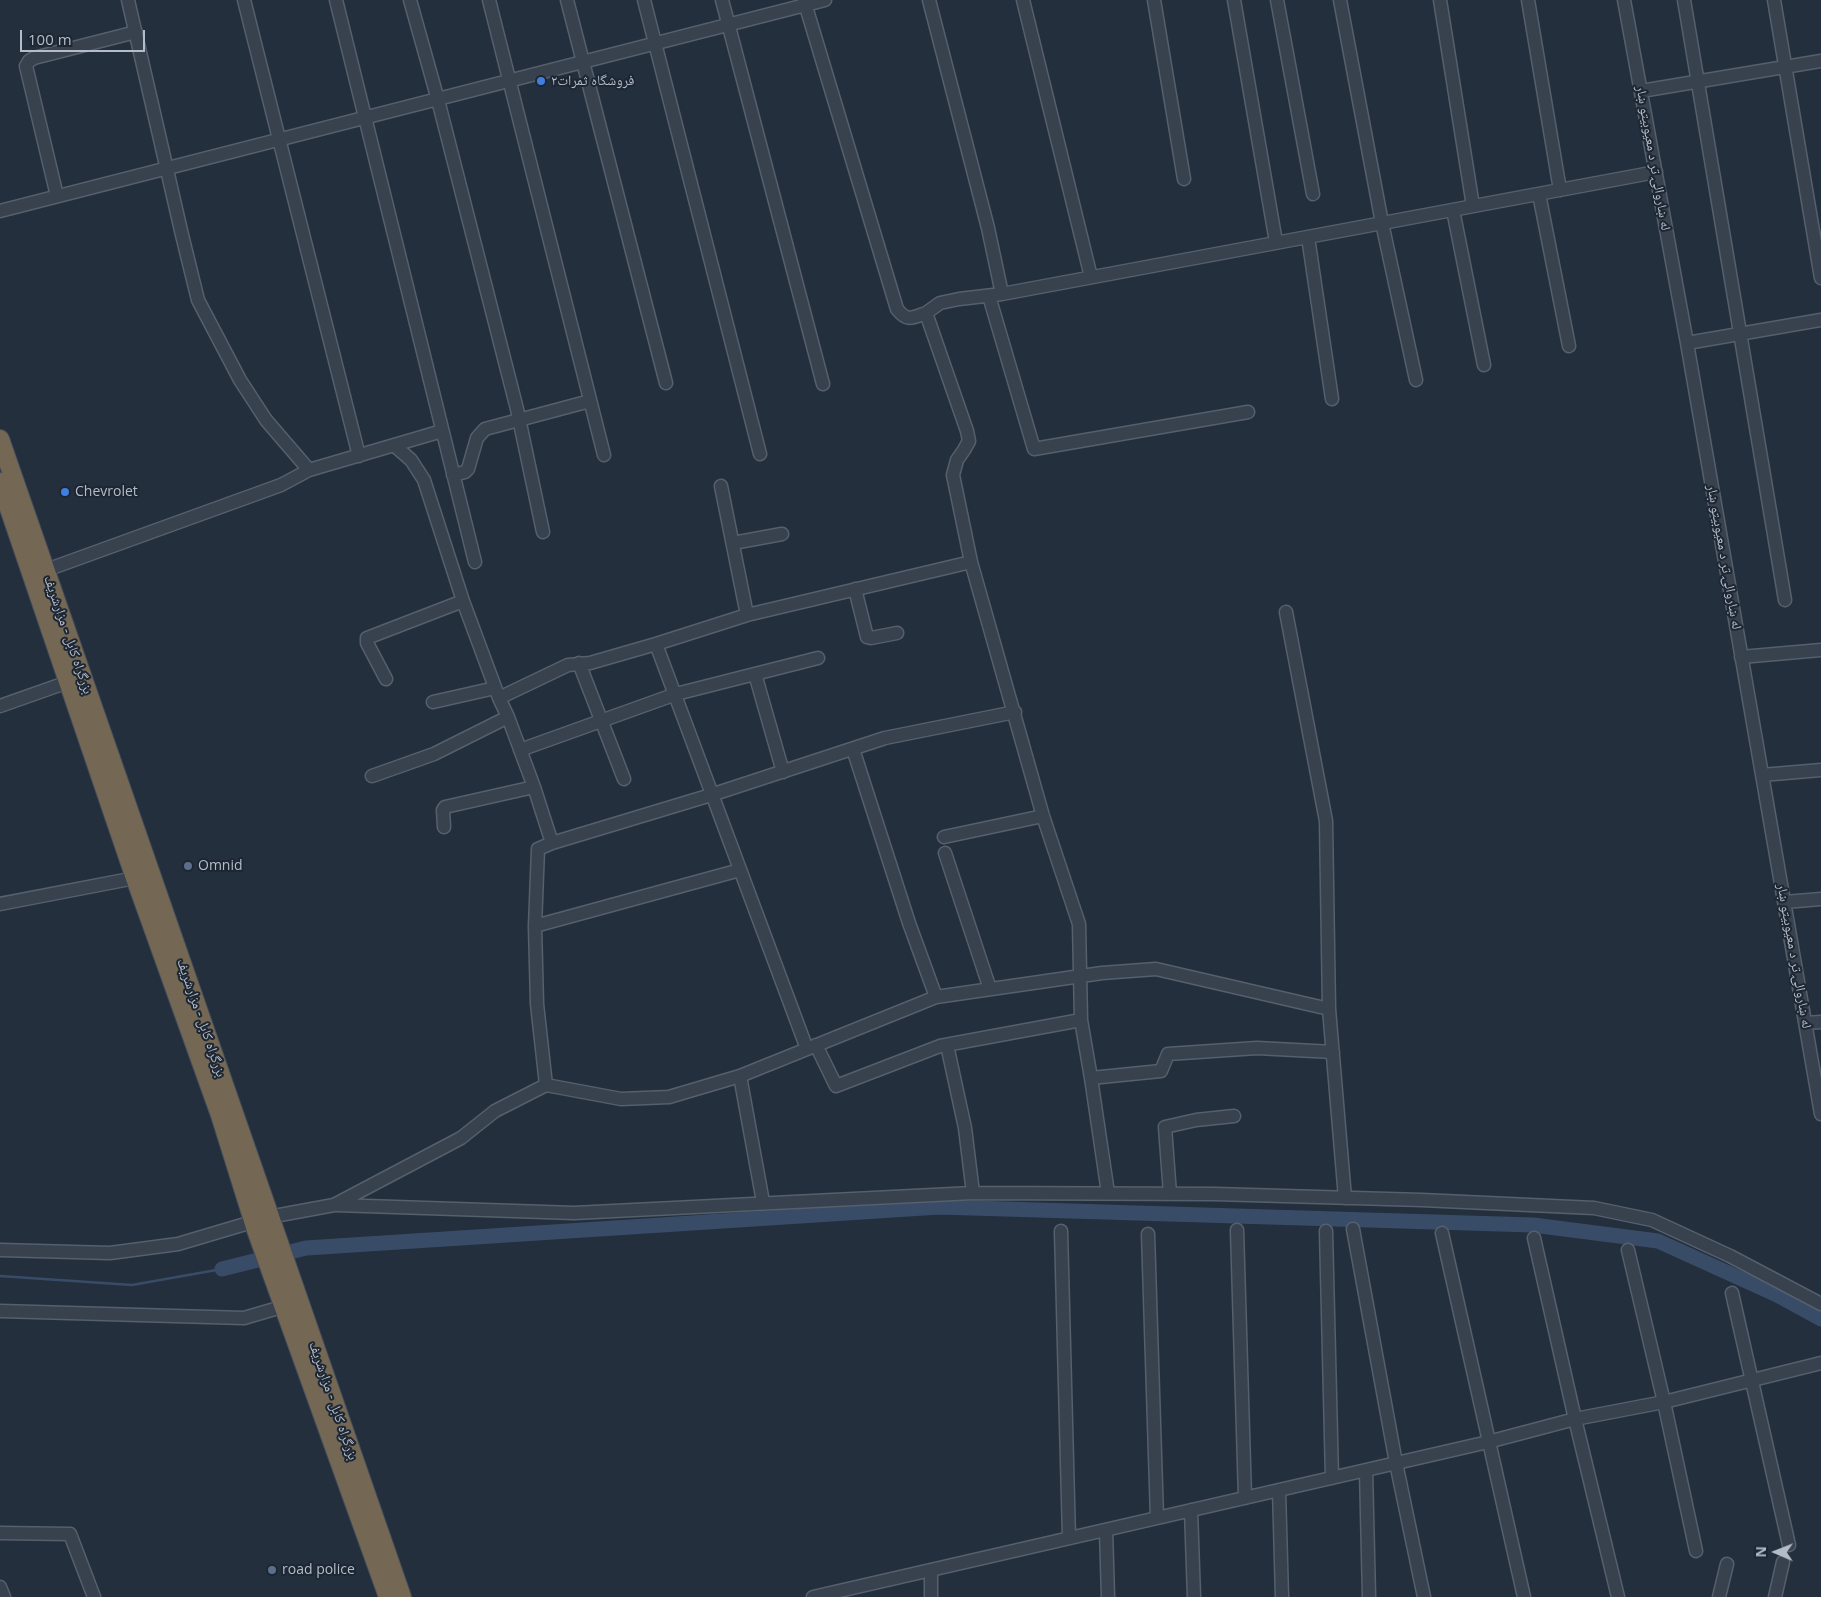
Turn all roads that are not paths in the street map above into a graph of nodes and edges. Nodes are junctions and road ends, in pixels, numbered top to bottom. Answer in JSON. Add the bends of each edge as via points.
{"nodes":[{"id":1,"x":128,"y":0,"type":"edge"},
{"id":2,"x":244,"y":0,"type":"edge"},
{"id":3,"x":336,"y":0,"type":"edge"},
{"id":4,"x":410,"y":0,"type":"edge"},
{"id":5,"x":489,"y":0,"type":"edge"},
{"id":6,"x":567,"y":0,"type":"edge"},
{"id":7,"x":644,"y":0,"type":"edge"},
{"id":8,"x":722,"y":0,"type":"edge"},
{"id":9,"x":825,"y":0,"type":"edge"},
{"id":10,"x":929,"y":0,"type":"edge"},
{"id":11,"x":1023,"y":0,"type":"edge"},
{"id":12,"x":1154,"y":0,"type":"edge"},
{"id":13,"x":1234,"y":0,"type":"edge"},
{"id":14,"x":1277,"y":0,"type":"edge"},
{"id":15,"x":1340,"y":0,"type":"edge"},
{"id":16,"x":1440,"y":0,"type":"edge"},
{"id":17,"x":1528,"y":0,"type":"edge"},
{"id":18,"x":1624,"y":0,"type":"edge"},
{"id":19,"x":1684,"y":0,"type":"edge"},
{"id":20,"x":1774,"y":0,"type":"edge"},
{"id":21,"x":804,"y":3,"type":"edge"},
{"id":22,"x":729,"y":26,"type":"junction"},
{"id":23,"x":136,"y":32,"type":"junction"},
{"id":24,"x":656,"y":44,"type":"junction"},
{"id":25,"x":1821,"y":61,"type":"edge"},
{"id":26,"x":584,"y":63,"type":"junction"},
{"id":27,"x":1786,"y":67,"type":"junction"},
{"id":28,"x":510,"y":81,"type":"junction"},
{"id":29,"x":1698,"y":82,"type":"junction"},
{"id":30,"x":1641,"y":91,"type":"junction"},
{"id":31,"x":438,"y":100,"type":"junction"},
{"id":32,"x":365,"y":118,"type":"junction"},
{"id":33,"x":280,"y":140,"type":"junction"},
{"id":34,"x":167,"y":169,"type":"junction"},
{"id":35,"x":1656,"y":172,"type":"junction"},
{"id":36,"x":1184,"y":179,"type":"dead end"},
{"id":37,"x":1560,"y":190,"type":"junction"},
{"id":38,"x":1313,"y":194,"type":"dead end"},
{"id":39,"x":1538,"y":194,"type":"junction"},
{"id":40,"x":57,"y":196,"type":"junction"},
{"id":41,"x":1473,"y":206,"type":"junction"},
{"id":42,"x":1454,"y":210,"type":"junction"},
{"id":43,"x":0,"y":211,"type":"edge"},
{"id":44,"x":1382,"y":223,"type":"junction"},
{"id":45,"x":1308,"y":236,"type":"junction"},
{"id":46,"x":1276,"y":242,"type":"junction"},
{"id":47,"x":1091,"y":277,"type":"junction"},
{"id":48,"x":1821,"y":278,"type":"edge"},
{"id":49,"x":995,"y":295,"type":"junction"},
{"id":50,"x":926,"y":313,"type":"junction"},
{"id":51,"x":1821,"y":320,"type":"edge"},
{"id":52,"x":1741,"y":334,"type":"junction"},
{"id":53,"x":1687,"y":343,"type":"junction"},
{"id":54,"x":1569,"y":346,"type":"dead end"},
{"id":55,"x":1484,"y":365,"type":"dead end"},
{"id":56,"x":1416,"y":380,"type":"dead end"},
{"id":57,"x":666,"y":383,"type":"dead end"},
{"id":58,"x":824,"y":384,"type":"dead end"},
{"id":59,"x":1332,"y":399,"type":"dead end"},
{"id":60,"x":590,"y":400,"type":"junction"},
{"id":61,"x":1248,"y":412,"type":"dead end"},
{"id":62,"x":519,"y":419,"type":"junction"},
{"id":63,"x":442,"y":431,"type":"junction"},
{"id":64,"x":0,"y":439,"type":"edge"},
{"id":65,"x":395,"y":446,"type":"junction"},
{"id":66,"x":760,"y":454,"type":"dead end"},
{"id":67,"x":604,"y":455,"type":"dead end"},
{"id":68,"x":358,"y":456,"type":"junction"},
{"id":69,"x":310,"y":470,"type":"junction"},
{"id":70,"x":453,"y":476,"type":"junction"},
{"id":71,"x":0,"y":482,"type":"edge"},
{"id":72,"x":721,"y":486,"type":"dead end"},
{"id":73,"x":543,"y":532,"type":"dead end"},
{"id":74,"x":782,"y":534,"type":"dead end"},
{"id":75,"x":733,"y":543,"type":"junction"},
{"id":76,"x":475,"y":562,"type":"dead end"},
{"id":77,"x":971,"y":562,"type":"junction"},
{"id":78,"x":38,"y":573,"type":"junction"},
{"id":79,"x":855,"y":589,"type":"junction"},
{"id":80,"x":1785,"y":600,"type":"dead end"},
{"id":81,"x":463,"y":601,"type":"junction"},
{"id":82,"x":1286,"y":612,"type":"dead end"},
{"id":83,"x":747,"y":615,"type":"junction"},
{"id":84,"x":897,"y":632,"type":"dead end"},
{"id":85,"x":656,"y":644,"type":"junction"},
{"id":86,"x":1821,"y":650,"type":"edge"},
{"id":87,"x":1741,"y":657,"type":"junction"},
{"id":88,"x":818,"y":658,"type":"dead end"},
{"id":89,"x":579,"y":663,"type":"junction"},
{"id":90,"x":756,"y":674,"type":"junction"},
{"id":91,"x":386,"y":679,"type":"dead end"},
{"id":92,"x":68,"y":682,"type":"junction"},
{"id":93,"x":497,"y":693,"type":"junction"},
{"id":94,"x":676,"y":694,"type":"junction"},
{"id":95,"x":433,"y":702,"type":"dead end"},
{"id":96,"x":0,"y":706,"type":"edge"},
{"id":97,"x":1015,"y":712,"type":"junction"},
{"id":98,"x":508,"y":717,"type":"junction"},
{"id":99,"x":601,"y":719,"type":"junction"},
{"id":100,"x":853,"y":749,"type":"junction"},
{"id":101,"x":520,"y":750,"type":"junction"},
{"id":102,"x":1821,"y":770,"type":"edge"},
{"id":103,"x":782,"y":772,"type":"junction"},
{"id":104,"x":1762,"y":775,"type":"junction"},
{"id":105,"x":372,"y":776,"type":"dead end"},
{"id":106,"x":624,"y":779,"type":"dead end"},
{"id":107,"x":534,"y":787,"type":"junction"},
{"id":108,"x":711,"y":794,"type":"junction"},
{"id":109,"x":1043,"y":816,"type":"junction"},
{"id":110,"x":444,"y":827,"type":"dead end"},
{"id":111,"x":944,"y":836,"type":"dead end"},
{"id":112,"x":552,"y":843,"type":"junction"},
{"id":113,"x":946,"y":853,"type":"dead end"},
{"id":114,"x":740,"y":870,"type":"junction"},
{"id":115,"x":135,"y":878,"type":"junction"},
{"id":116,"x":1821,"y":899,"type":"edge"},
{"id":117,"x":1785,"y":902,"type":"junction"},
{"id":118,"x":0,"y":904,"type":"edge"},
{"id":119,"x":535,"y":926,"type":"junction"},
{"id":120,"x":1080,"y":977,"type":"junction"},
{"id":121,"x":990,"y":989,"type":"junction"},
{"id":122,"x":936,"y":997,"type":"junction"},
{"id":123,"x":1329,"y":1009,"type":"junction"},
{"id":124,"x":1081,"y":1020,"type":"junction"},
{"id":125,"x":1821,"y":1022,"type":"edge"},
{"id":126,"x":1806,"y":1023,"type":"junction"},
{"id":127,"x":947,"y":1045,"type":"junction"},
{"id":128,"x":812,"y":1047,"type":"junction"},
{"id":129,"x":1333,"y":1052,"type":"junction"},
{"id":130,"x":740,"y":1076,"type":"junction"},
{"id":131,"x":1091,"y":1078,"type":"junction"},
{"id":132,"x":546,"y":1085,"type":"junction"},
{"id":133,"x":1821,"y":1114,"type":"edge"},
{"id":134,"x":1234,"y":1116,"type":"dead end"},
{"id":135,"x":973,"y":1193,"type":"junction"},
{"id":136,"x":1108,"y":1193,"type":"junction"},
{"id":137,"x":1170,"y":1194,"type":"junction"},
{"id":138,"x":1345,"y":1198,"type":"junction"},
{"id":139,"x":763,"y":1202,"type":"junction"},
{"id":140,"x":334,"y":1205,"type":"junction"},
{"id":141,"x":263,"y":1223,"type":"junction"},
{"id":142,"x":1353,"y":1229,"type":"dead end"},
{"id":143,"x":1238,"y":1230,"type":"dead end"},
{"id":144,"x":1061,"y":1231,"type":"dead end"},
{"id":145,"x":1326,"y":1231,"type":"dead end"},
{"id":146,"x":1442,"y":1233,"type":"dead end"},
{"id":147,"x":1148,"y":1234,"type":"dead end"},
{"id":148,"x":1534,"y":1238,"type":"dead end"},
{"id":149,"x":0,"y":1250,"type":"edge"},
{"id":150,"x":1628,"y":1250,"type":"dead end"},
{"id":151,"x":285,"y":1284,"type":"junction"},
{"id":152,"x":1732,"y":1293,"type":"dead end"},
{"id":153,"x":1821,"y":1304,"type":"edge"},
{"id":154,"x":285,"y":1306,"type":"junction"},
{"id":155,"x":0,"y":1311,"type":"edge"},
{"id":156,"x":1821,"y":1363,"type":"edge"},
{"id":157,"x":1752,"y":1381,"type":"junction"},
{"id":158,"x":1664,"y":1402,"type":"junction"},
{"id":159,"x":1575,"y":1419,"type":"junction"},
{"id":160,"x":1488,"y":1442,"type":"junction"},
{"id":161,"x":1396,"y":1463,"type":"junction"},
{"id":162,"x":1366,"y":1470,"type":"junction"},
{"id":163,"x":1332,"y":1478,"type":"junction"},
{"id":164,"x":1279,"y":1490,"type":"junction"},
{"id":165,"x":1245,"y":1498,"type":"junction"},
{"id":166,"x":1191,"y":1510,"type":"junction"},
{"id":167,"x":1158,"y":1518,"type":"junction"},
{"id":168,"x":1106,"y":1530,"type":"junction"},
{"id":169,"x":0,"y":1533,"type":"edge"},
{"id":170,"x":1069,"y":1538,"type":"junction"},
{"id":171,"x":1789,"y":1545,"type":"dead end"},
{"id":172,"x":1696,"y":1551,"type":"dead end"},
{"id":173,"x":1783,"y":1562,"type":"dead end"},
{"id":174,"x":1727,"y":1564,"type":"dead end"},
{"id":175,"x":931,"y":1570,"type":"junction"},
{"id":176,"x":0,"y":1587,"type":"edge"},
{"id":177,"x":842,"y":1594,"type":"edge"},
{"id":178,"x":4,"y":1597,"type":"edge"},
{"id":179,"x":94,"y":1597,"type":"edge"},
{"id":180,"x":388,"y":1597,"type":"edge"},
{"id":181,"x":402,"y":1597,"type":"edge"},
{"id":182,"x":813,"y":1597,"type":"edge"},
{"id":183,"x":932,"y":1597,"type":"edge"},
{"id":184,"x":1108,"y":1597,"type":"edge"},
{"id":185,"x":1194,"y":1597,"type":"edge"},
{"id":186,"x":1282,"y":1597,"type":"edge"},
{"id":187,"x":1370,"y":1597,"type":"edge"},
{"id":188,"x":1424,"y":1597,"type":"edge"},
{"id":189,"x":1524,"y":1597,"type":"edge"},
{"id":190,"x":1618,"y":1597,"type":"edge"},
{"id":191,"x":1719,"y":1597,"type":"edge"},
{"id":192,"x":1774,"y":1597,"type":"edge"}],
"edges":[{"from":1,"to":23,"type":"street"},
{"from":2,"to":33,"type":"street"},
{"from":3,"to":32,"type":"street"},
{"from":4,"to":31,"type":"street"},
{"from":5,"to":28,"type":"street"},
{"from":6,"to":26,"type":"street"},
{"from":7,"to":24,"type":"street"},
{"from":8,"to":22,"type":"street"},
{"from":9,"to":21,"type":"street"},
{"from":10,"to":49,"type":"street","via":[[988,228]]},
{"from":11,"to":47,"type":"street"},
{"from":12,"to":36,"type":"street"},
{"from":13,"to":46,"type":"street"},
{"from":14,"to":38,"type":"street"},
{"from":15,"to":44,"type":"street"},
{"from":16,"to":41,"type":"street"},
{"from":17,"to":37,"type":"street"},
{"from":18,"to":30,"type":"street","name":"له ښاروالۍ تر د معیوبیتو ښار"},
{"from":19,"to":29,"type":"street"},
{"from":20,"to":27,"type":"street"},
{"from":21,"to":22,"type":"street"},
{"from":21,"to":50,"type":"street","via":[[897,310],[902,317],[911,319]]},
{"from":22,"to":24,"type":"street"},
{"from":22,"to":58,"type":"street"},
{"from":23,"to":34,"type":"street"},
{"from":23,"to":40,"type":"street","via":[[34,58],[26,66]]},
{"from":24,"to":26,"type":"street"},
{"from":24,"to":66,"type":"street"},
{"from":25,"to":27,"type":"street"},
{"from":26,"to":28,"type":"street"},
{"from":26,"to":57,"type":"street"},
{"from":27,"to":29,"type":"street"},
{"from":27,"to":48,"type":"street"},
{"from":28,"to":31,"type":"street"},
{"from":28,"to":60,"type":"street"},
{"from":29,"to":30,"type":"street"},
{"from":29,"to":52,"type":"street"},
{"from":30,"to":35,"type":"street","name":"له ښاروالۍ تر د معیوبیتو ښار"},
{"from":31,"to":32,"type":"street"},
{"from":31,"to":62,"type":"street"},
{"from":32,"to":33,"type":"street"},
{"from":32,"to":63,"type":"street"},
{"from":33,"to":34,"type":"street"},
{"from":33,"to":68,"type":"street"},
{"from":34,"to":40,"type":"street"},
{"from":34,"to":69,"type":"street","via":[[198,300],[240,380],[266,420]]},
{"from":35,"to":37,"type":"street"},
{"from":35,"to":53,"type":"street","name":"له ښاروالۍ تر د معیوبیتو ښار"},
{"from":37,"to":39,"type":"street"},
{"from":39,"to":41,"type":"street"},
{"from":39,"to":54,"type":"street"},
{"from":40,"to":43,"type":"street"},
{"from":41,"to":42,"type":"street"},
{"from":42,"to":44,"type":"street"},
{"from":42,"to":55,"type":"street"},
{"from":44,"to":45,"type":"street"},
{"from":44,"to":56,"type":"street"},
{"from":45,"to":46,"type":"street"},
{"from":45,"to":59,"type":"street"},
{"from":46,"to":47,"type":"street"},
{"from":47,"to":49,"type":"street"},
{"from":49,"to":50,"type":"street","via":[[940,303]]},
{"from":49,"to":61,"type":"street","via":[[1034,449]]},
{"from":50,"to":77,"type":"street","via":[[969,441],[957,460],[953,475]]},
{"from":51,"to":52,"type":"street"},
{"from":52,"to":53,"type":"street"},
{"from":52,"to":80,"type":"street"},
{"from":53,"to":87,"type":"street","name":"له ښاروالۍ تر د معیوبیتو ښار"},
{"from":60,"to":62,"type":"street"},
{"from":60,"to":67,"type":"street"},
{"from":62,"to":70,"type":"street","via":[[481,432],[468,470]]},
{"from":62,"to":73,"type":"street"},
{"from":63,"to":65,"type":"street"},
{"from":63,"to":70,"type":"street"},
{"from":64,"to":78,"type":"highway","name":"بزرگراه کابل - مزارشریف"},
{"from":65,"to":68,"type":"street"},
{"from":65,"to":81,"type":"street","via":[[411,460],[424,480]]},
{"from":68,"to":69,"type":"street"},
{"from":69,"to":78,"type":"street","via":[[281,485]]},
{"from":70,"to":76,"type":"street"},
{"from":71,"to":78,"type":"highway","name":"بزرگراه کابل - مزارشریف"},
{"from":72,"to":75,"type":"street"},
{"from":74,"to":75,"type":"street"},
{"from":75,"to":83,"type":"street"},
{"from":77,"to":79,"type":"street"},
{"from":77,"to":97,"type":"street"},
{"from":78,"to":92,"type":"highway","name":"بزرگراه کابل - مزارشریف"},
{"from":78,"to":141,"type":"highway","name":"بزرگراه کابل - مزارشریف"},
{"from":79,"to":83,"type":"street"},
{"from":79,"to":84,"type":"street","via":[[867,637]]},
{"from":81,"to":91,"type":"street","via":[[367,638]]},
{"from":81,"to":93,"type":"street"},
{"from":82,"to":123,"type":"street","via":[[1326,821]]},
{"from":83,"to":85,"type":"street"},
{"from":85,"to":89,"type":"street","via":[[590,664]]},
{"from":85,"to":94,"type":"street"},
{"from":86,"to":87,"type":"street"},
{"from":87,"to":104,"type":"street","name":"له ښاروالۍ تر د معیوبیتو ښار"},
{"from":88,"to":90,"type":"street"},
{"from":89,"to":93,"type":"street"},
{"from":89,"to":99,"type":"street"},
{"from":90,"to":94,"type":"street"},
{"from":90,"to":103,"type":"street"},
{"from":92,"to":96,"type":"street"},
{"from":92,"to":115,"type":"highway","name":"بزرگراه کابل - مزارشریف"},
{"from":93,"to":95,"type":"street"},
{"from":93,"to":98,"type":"street"},
{"from":94,"to":99,"type":"street"},
{"from":94,"to":108,"type":"street"},
{"from":97,"to":100,"type":"street","via":[[886,738]]},
{"from":97,"to":109,"type":"street"},
{"from":98,"to":101,"type":"street"},
{"from":98,"to":105,"type":"street","via":[[434,754]]},
{"from":99,"to":101,"type":"street"},
{"from":99,"to":106,"type":"street"},
{"from":100,"to":103,"type":"street"},
{"from":100,"to":122,"type":"street"},
{"from":101,"to":107,"type":"street"},
{"from":102,"to":104,"type":"street"},
{"from":103,"to":108,"type":"street"},
{"from":104,"to":117,"type":"street","name":"له ښاروالۍ تر د معیوبیتو ښار"},
{"from":107,"to":110,"type":"street","via":[[446,807],[443,810]]},
{"from":107,"to":112,"type":"street"},
{"from":108,"to":112,"type":"street"},
{"from":108,"to":114,"type":"street"},
{"from":109,"to":111,"type":"street"},
{"from":109,"to":120,"type":"street","via":[[1079,924]]},
{"from":112,"to":119,"type":"street","via":[[537,850]]},
{"from":113,"to":121,"type":"street"},
{"from":114,"to":119,"type":"street"},
{"from":114,"to":128,"type":"street"},
{"from":115,"to":118,"type":"street"},
{"from":115,"to":141,"type":"highway","name":"بزرگراه کابل - مزارشریف","via":[[220,1115]]},
{"from":116,"to":117,"type":"street"},
{"from":117,"to":126,"type":"street","name":"له ښاروالۍ تر د معیوبیتو ښار"},
{"from":119,"to":132,"type":"street","via":[[537,1004]]},
{"from":120,"to":121,"type":"street"},
{"from":120,"to":123,"type":"street","via":[[1156,969]]},
{"from":120,"to":124,"type":"street"},
{"from":121,"to":122,"type":"street"},
{"from":122,"to":128,"type":"street"},
{"from":123,"to":129,"type":"street"},
{"from":124,"to":127,"type":"street"},
{"from":124,"to":131,"type":"street"},
{"from":125,"to":126,"type":"street"},
{"from":126,"to":133,"type":"street","name":"له ښاروالۍ تر د معیوبیتو ښار"},
{"from":127,"to":128,"type":"street","via":[[836,1086]]},
{"from":127,"to":135,"type":"street","via":[[965,1128]]},
{"from":128,"to":130,"type":"street"},
{"from":129,"to":131,"type":"street","via":[[1257,1048],[1168,1054],[1162,1071]]},
{"from":129,"to":138,"type":"street"},
{"from":130,"to":132,"type":"street","via":[[660,1098],[621,1099]]},
{"from":130,"to":139,"type":"street"},
{"from":131,"to":136,"type":"street"},
{"from":132,"to":140,"type":"street","via":[[495,1111],[461,1138]]},
{"from":134,"to":137,"type":"street","via":[[1196,1120],[1165,1128]]},
{"from":135,"to":136,"type":"street"},
{"from":135,"to":139,"type":"street"},
{"from":136,"to":137,"type":"street"},
{"from":137,"to":138,"type":"street"},
{"from":138,"to":153,"type":"street","via":[[1594,1208],[1652,1220]]},
{"from":139,"to":140,"type":"street","via":[[574,1213]]},
{"from":140,"to":141,"type":"street"},
{"from":141,"to":149,"type":"street","via":[[178,1244],[110,1253]]},
{"from":141,"to":151,"type":"highway","name":"بزرگراه کابل - مزارشریف"},
{"from":142,"to":161,"type":"street"},
{"from":143,"to":165,"type":"street"},
{"from":144,"to":170,"type":"street"},
{"from":145,"to":163,"type":"street"},
{"from":146,"to":160,"type":"street"},
{"from":147,"to":167,"type":"street"},
{"from":148,"to":159,"type":"street"},
{"from":150,"to":158,"type":"street"},
{"from":151,"to":154,"type":"highway","name":"بزرگراه کابل - مزارشریف"},
{"from":151,"to":181,"type":"highway","name":"بزرگراه کابل - مزارشریف"},
{"from":152,"to":157,"type":"street"},
{"from":154,"to":155,"type":"street","via":[[244,1318]]},
{"from":154,"to":180,"type":"highway","name":"بزرگراه کابل - مزارشریف"},
{"from":156,"to":157,"type":"street"},
{"from":157,"to":158,"type":"street"},
{"from":157,"to":171,"type":"street"},
{"from":158,"to":159,"type":"street"},
{"from":158,"to":172,"type":"street"},
{"from":159,"to":160,"type":"street"},
{"from":159,"to":190,"type":"street"},
{"from":160,"to":161,"type":"street"},
{"from":160,"to":189,"type":"street"},
{"from":161,"to":162,"type":"street"},
{"from":161,"to":188,"type":"street"},
{"from":162,"to":163,"type":"street"},
{"from":162,"to":187,"type":"street"},
{"from":163,"to":164,"type":"street"},
{"from":164,"to":165,"type":"street"},
{"from":164,"to":186,"type":"street"},
{"from":165,"to":166,"type":"street"},
{"from":166,"to":167,"type":"street"},
{"from":166,"to":185,"type":"street"},
{"from":167,"to":168,"type":"street"},
{"from":168,"to":170,"type":"street"},
{"from":168,"to":184,"type":"street"},
{"from":169,"to":179,"type":"street","via":[[70,1534]]},
{"from":170,"to":175,"type":"street"},
{"from":173,"to":192,"type":"street"},
{"from":174,"to":191,"type":"street"},
{"from":175,"to":177,"type":"street"},
{"from":175,"to":183,"type":"street"},
{"from":176,"to":178,"type":"street"},
{"from":177,"to":182,"type":"street"}]}
